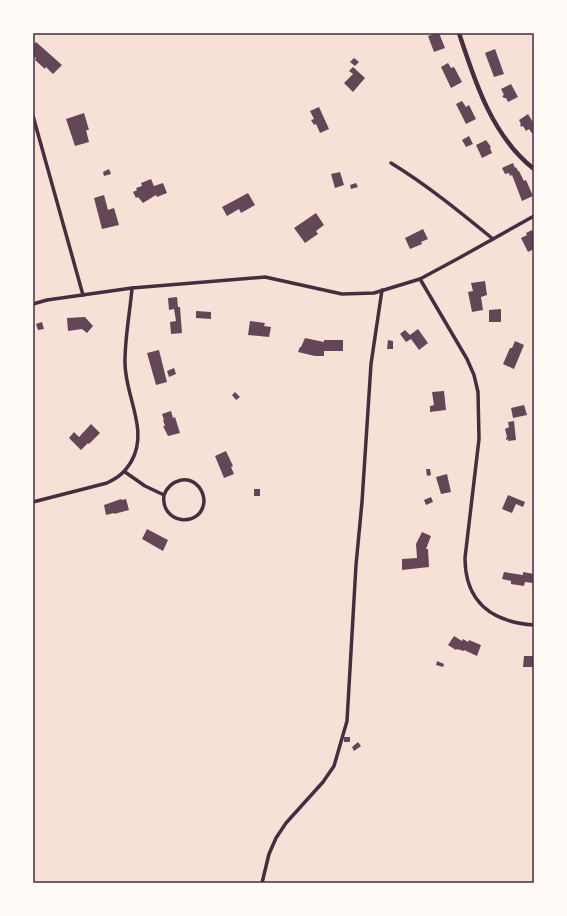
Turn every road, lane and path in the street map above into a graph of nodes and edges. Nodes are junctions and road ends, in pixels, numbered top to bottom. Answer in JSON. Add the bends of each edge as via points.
{"nodes":[{"id":1,"x":459,"y":33,"type":"edge"},
{"id":2,"x":33,"y":116,"type":"edge"},
{"id":3,"x":390,"y":163,"type":"dead end"},
{"id":4,"x":534,"y":169,"type":"edge"},
{"id":5,"x":534,"y":216,"type":"edge"},
{"id":6,"x":493,"y":240,"type":"junction"},
{"id":7,"x":420,"y":278,"type":"junction"},
{"id":8,"x":132,"y":288,"type":"junction"},
{"id":9,"x":382,"y":290,"type":"junction"},
{"id":10,"x":83,"y":295,"type":"junction"},
{"id":11,"x":33,"y":304,"type":"edge"},
{"id":12,"x":125,"y":472,"type":"junction"},
{"id":13,"x":164,"y":495,"type":"junction"},
{"id":14,"x":33,"y":502,"type":"edge"},
{"id":15,"x":534,"y":625,"type":"edge"},
{"id":16,"x":262,"y":883,"type":"edge"}],
"edges":[{"from":1,"to":4,"type":"street","via":[[472,72],[494,122],[519,156]]},
{"from":2,"to":10,"type":"street"},
{"from":3,"to":6,"type":"street","via":[[452,205]]},
{"from":5,"to":6,"type":"street"},
{"from":6,"to":7,"type":"street"},
{"from":7,"to":9,"type":"street"},
{"from":7,"to":15,"type":"street","via":[[468,359],[478,392],[479,439],[465,558],[469,586],[480,603],[494,615],[512,623]]},
{"from":8,"to":9,"type":"street","via":[[265,277],[342,294],[374,293]]},
{"from":8,"to":10,"type":"street"},
{"from":8,"to":12,"type":"street","via":[[125,360],[127,382],[139,435],[135,455]]},
{"from":9,"to":16,"type":"street","via":[[371,364],[347,722],[334,766],[276,838]]},
{"from":10,"to":11,"type":"street"},
{"from":12,"to":13,"type":"street"},
{"from":12,"to":14,"type":"street","via":[[107,483]]},
{"from":13,"to":13,"type":"street","via":[[165,508],[170,515],[178,519],[190,519],[198,514],[204,498],[201,490],[192,482],[183,480],[168,487]]}]}
